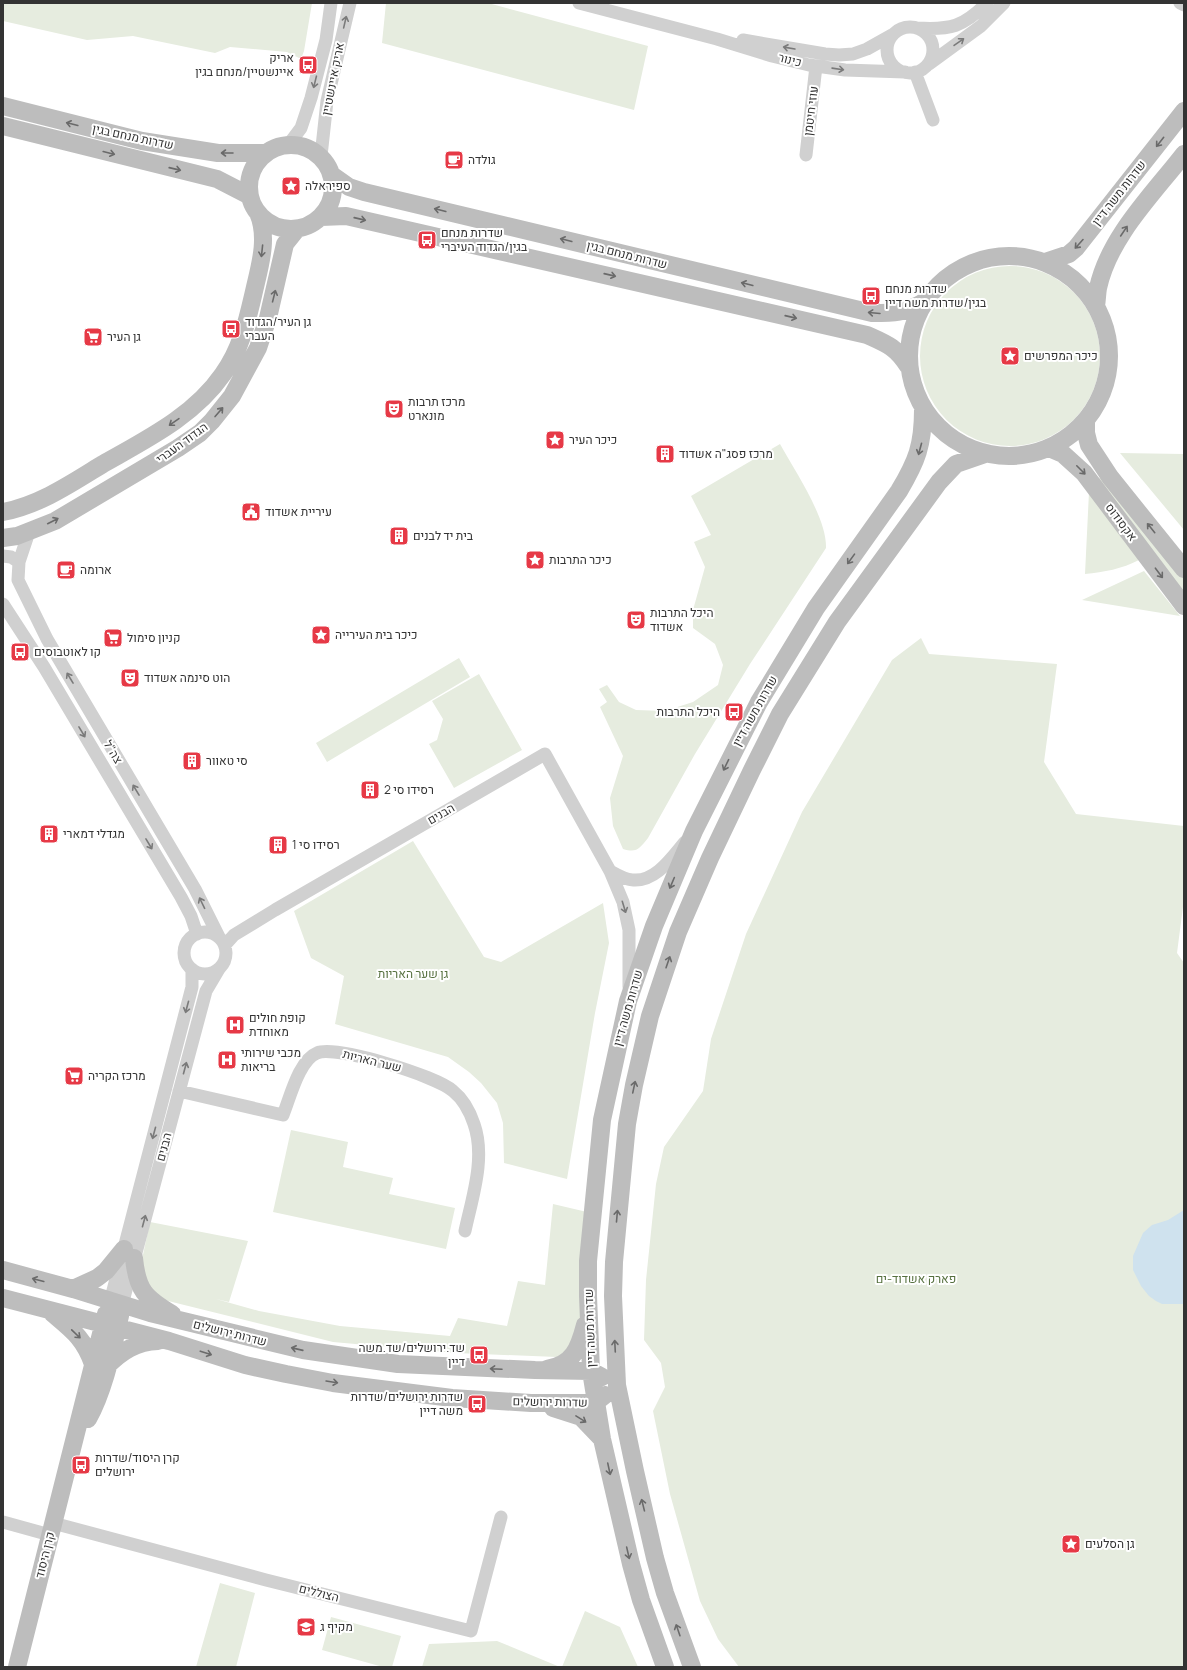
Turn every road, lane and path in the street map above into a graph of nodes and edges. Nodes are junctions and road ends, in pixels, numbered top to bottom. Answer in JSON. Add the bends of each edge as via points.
{"nodes":[{"id":1,"x":331,"y":3,"type":"edge"},
{"id":2,"x":350,"y":3,"type":"edge"},
{"id":3,"x":579,"y":3,"type":"edge"},
{"id":4,"x":987,"y":3,"type":"edge"},
{"id":5,"x":1004,"y":3,"type":"edge"},
{"id":6,"x":1180,"y":3,"type":"edge"},
{"id":7,"x":1184,"y":6,"type":"edge"},
{"id":8,"x":916,"y":28,"type":"junction"},
{"id":9,"x":678,"y":29,"type":"junction"},
{"id":10,"x":892,"y":35,"type":"junction"},
{"id":11,"x":927,"y":65,"type":"junction"},
{"id":12,"x":816,"y":66,"type":"junction"},
{"id":13,"x":910,"y":72,"type":"junction"},
{"id":14,"x":3,"y":106,"type":"edge"},
{"id":15,"x":1184,"y":111,"type":"edge"},
{"id":16,"x":933,"y":120,"type":"dead end"},
{"id":17,"x":3,"y":126,"type":"edge"},
{"id":18,"x":289,"y":144,"type":"junction"},
{"id":19,"x":266,"y":153,"type":"junction"},
{"id":20,"x":1184,"y":154,"type":"edge"},
{"id":21,"x":806,"y":155,"type":"dead end"},
{"id":22,"x":321,"y":156,"type":"junction"},
{"id":23,"x":332,"y":175,"type":"junction"},
{"id":24,"x":250,"y":196,"type":"junction"},
{"id":25,"x":258,"y":213,"type":"junction"},
{"id":26,"x":321,"y":217,"type":"junction"},
{"id":27,"x":298,"y":229,"type":"junction"},
{"id":28,"x":1045,"y":262,"type":"junction"},
{"id":29,"x":924,"y":302,"type":"junction"},
{"id":30,"x":1096,"y":306,"type":"junction"},
{"id":31,"x":908,"y":366,"type":"junction"},
{"id":32,"x":923,"y":410,"type":"junction"},
{"id":33,"x":1086,"y":421,"type":"junction"},
{"id":34,"x":1049,"y":448,"type":"junction"},
{"id":35,"x":985,"y":454,"type":"junction"},
{"id":36,"x":3,"y":512,"type":"edge"},
{"id":37,"x":29,"y":532,"type":"junction"},
{"id":38,"x":3,"y":538,"type":"edge"},
{"id":39,"x":3,"y":556,"type":"edge"},
{"id":40,"x":18,"y":562,"type":"junction"},
{"id":41,"x":1184,"y":570,"type":"edge"},
{"id":42,"x":3,"y":604,"type":"edge"},
{"id":43,"x":1184,"y":606,"type":"edge"},
{"id":44,"x":694,"y":831,"type":"junction"},
{"id":45,"x":610,"y":871,"type":"junction"},
{"id":46,"x":197,"y":934,"type":"junction"},
{"id":47,"x":222,"y":941,"type":"junction"},
{"id":48,"x":192,"y":969,"type":"junction"},
{"id":49,"x":219,"y":969,"type":"junction"},
{"id":50,"x":628,"y":1001,"type":"junction"},
{"id":51,"x":179,"y":1092,"type":"junction"},
{"id":52,"x":464,"y":1232,"type":"dead end"},
{"id":53,"x":129,"y":1254,"type":"junction"},
{"id":54,"x":3,"y":1270,"type":"edge"},
{"id":55,"x":73,"y":1289,"type":"junction"},
{"id":56,"x":3,"y":1298,"type":"edge"},
{"id":57,"x":116,"y":1304,"type":"junction"},
{"id":58,"x":50,"y":1311,"type":"junction"},
{"id":59,"x":589,"y":1311,"type":"junction"},
{"id":60,"x":185,"y":1322,"type":"junction"},
{"id":61,"x":110,"y":1326,"type":"junction"},
{"id":62,"x":169,"y":1341,"type":"junction"},
{"id":63,"x":100,"y":1365,"type":"junction"},
{"id":64,"x":535,"y":1370,"type":"junction"},
{"id":65,"x":591,"y":1371,"type":"junction"},
{"id":66,"x":617,"y":1384,"type":"junction"},
{"id":67,"x":531,"y":1403,"type":"junction"},
{"id":68,"x":595,"y":1403,"type":"junction"},
{"id":69,"x":602,"y":1439,"type":"junction"},
{"id":70,"x":501,"y":1517,"type":"dead end"},
{"id":71,"x":3,"y":1522,"type":"edge"},
{"id":72,"x":52,"y":1529,"type":"junction"},
{"id":73,"x":17,"y":1667,"type":"edge"},
{"id":74,"x":665,"y":1667,"type":"edge"},
{"id":75,"x":692,"y":1667,"type":"edge"}],
"edges":[{"from":1,"to":18,"type":"street","name":"אריק איינשטיין","one_way":true,"via":[[327,35],[311,98],[301,128]]},
{"from":22,"to":2,"type":"street","name":"אריק איינשטיין","one_way":true,"via":[[327,101]]},
{"from":3,"to":9,"type":"street","name":"כינור"},
{"from":4,"to":8,"type":"street","via":[[957,25]]},
{"from":11,"to":5,"type":"street","one_way":true,"via":[[981,26]]},
{"from":6,"to":7,"type":"street"},
{"from":8,"to":10,"type":"street","via":[[905,27]]},
{"from":8,"to":11,"type":"street","via":[[926,33],[933,46],[933,53]]},
{"from":10,"to":9,"type":"street","name":"כינור","one_way":true,"via":[[853,54],[832,54]]},
{"from":9,"to":12,"type":"street","name":"כינור","via":[[778,58]]},
{"from":10,"to":13,"type":"street","via":[[887,56],[895,68]]},
{"from":11,"to":13,"type":"street"},
{"from":12,"to":13,"type":"street","name":"כינור","one_way":true,"via":[[845,70]]},
{"from":12,"to":21,"type":"street","name":"עוזי חיטמן"},
{"from":13,"to":16,"type":"street"},
{"from":19,"to":14,"type":"main road","name":"שדרות מנחם בגין","one_way":true,"via":[[218,153],[142,141]]},
{"from":15,"to":28,"type":"main road","name":"שדרות משה דיין","one_way":true,"via":[[1076,248],[1068,254]]},
{"from":17,"to":24,"type":"main road","name":"שדרות מנחם בגין","one_way":true,"via":[[217,179]]},
{"from":18,"to":19,"type":"main road"},
{"from":18,"to":22,"type":"main road","via":[[306,147]]},
{"from":19,"to":24,"type":"main road","via":[[252,172]]},
{"from":30,"to":20,"type":"main road","one_way":true,"via":[[1098,288],[1120,236]]},
{"from":22,"to":23,"type":"main road"},
{"from":23,"to":26,"type":"main road","via":[[333,197],[330,206]]},
{"from":29,"to":23,"type":"main road","name":"שדרות מנחם בגין","one_way":true,"via":[[913,309],[894,313],[872,313],[364,192],[350,187]]},
{"from":24,"to":25,"type":"main road"},
{"from":25,"to":27,"type":"main road","via":[[275,226]]},
{"from":25,"to":36,"type":"main road","name":"הגדוד העברי","one_way":true,"via":[[263,236],[248,317],[233,359],[216,384],[198,403],[169,426],[28,506]]},
{"from":26,"to":27,"type":"main road"},
{"from":26,"to":31,"type":"main road","name":"שדרות מנחם בגין","one_way":true,"via":[[346,216],[867,335],[895,350]]},
{"from":37,"to":27,"type":"main road","name":"הגדוד העברי","one_way":true,"via":[[55,521],[155,462],[212,422],[232,396],[251,364],[268,318],[285,244]]},
{"from":28,"to":29,"type":"main road","via":[[1026,257],[987,258],[951,274],[936,286]]},
{"from":28,"to":30,"type":"main road","via":[[1074,280]]},
{"from":29,"to":31,"type":"main road","via":[[914,322],[908,344]]},
{"from":30,"to":33,"type":"main road","via":[[1105,325],[1109,365],[1105,385]]},
{"from":31,"to":32,"type":"main road","via":[[913,389]]},
{"from":32,"to":35,"type":"main road","via":[[940,430],[961,445]]},
{"from":32,"to":44,"type":"main road","name":"שדרות משה דיין","one_way":true,"via":[[922,440],[917,460],[899,491],[816,608],[758,702]]},
{"from":33,"to":34,"type":"main road","via":[[1069,437]]},
{"from":41,"to":33,"type":"main road","name":"אקסודוס","one_way":true,"via":[[1110,477],[1089,445]]},
{"from":34,"to":35,"type":"main road","via":[[1028,455]]},
{"from":34,"to":43,"type":"main road","name":"אקסודוס","one_way":true,"via":[[1063,454],[1084,473]]},
{"from":66,"to":35,"type":"main road","name":"שדרות משה דיין","one_way":true,"via":[[614,1262],[626,1124],[650,1016],[678,932],[710,858],[780,714],[836,622],[939,482],[956,464]]},
{"from":37,"to":38,"type":"main road","name":"הגדוד העברי"},
{"from":37,"to":40,"type":"street","name":"צה\"ל"},
{"from":39,"to":40,"type":"street","via":[[11,557]]},
{"from":47,"to":40,"type":"street","name":"צה\"ל","one_way":true,"via":[[195,889],[47,639],[18,580]]},
{"from":42,"to":46,"type":"street","name":"צה\"ל","one_way":true,"via":[[44,667],[181,897]]},
{"from":44,"to":45,"type":"street","via":[[664,867],[647,878],[625,879]]},
{"from":44,"to":50,"type":"main road","name":"שדרות משה דיין","one_way":true,"via":[[654,926]]},
{"from":45,"to":47,"type":"street","name":"הבנים","via":[[544,754]]},
{"from":45,"to":50,"type":"street","name":"הבנים","one_way":true,"via":[[627,916]]},
{"from":46,"to":47,"type":"street","via":[[209,932]]},
{"from":46,"to":48,"type":"street","via":[[185,947],[185,959]]},
{"from":47,"to":49,"type":"street","via":[[226,950],[225,960]]},
{"from":48,"to":49,"type":"street","via":[[202,974]]},
{"from":48,"to":53,"type":"street","name":"הבנים","one_way":true,"via":[[192,987]]},
{"from":51,"to":49,"type":"street","name":"הבנים","one_way":true,"via":[[206,991]]},
{"from":50,"to":59,"type":"main road","name":"שדרות משה דיין","via":[[602,1120],[588,1261]]},
{"from":51,"to":52,"type":"street","name":"שער האריות","via":[[283,1115],[301,1069],[312,1056],[324,1051],[339,1052],[404,1068],[434,1079],[453,1090],[466,1105],[478,1141],[475,1181]]},
{"from":53,"to":51,"type":"street","name":"הבנים","one_way":true},
{"from":53,"to":55,"type":"main road","via":[[97,1278]]},
{"from":53,"to":57,"type":"street","name":"הבנים"},
{"from":53,"to":60,"type":"main road","via":[[139,1285],[146,1295],[156,1305]]},
{"from":55,"to":54,"type":"main road","name":"שדרות ירושלים","one_way":true},
{"from":55,"to":57,"type":"main road","name":"שדרות ירושלים"},
{"from":56,"to":58,"type":"main road","name":"שדרות ירושלים"},
{"from":57,"to":60,"type":"main road","name":"שדרות ירושלים"},
{"from":57,"to":61,"type":"main road","name":"קרן היסוד"},
{"from":58,"to":61,"type":"main road","name":"שדרות ירושלים"},
{"from":58,"to":63,"type":"main road","one_way":true,"via":[[80,1337]]},
{"from":59,"to":64,"type":"main road","via":[[576,1353],[554,1368]]},
{"from":59,"to":65,"type":"main road","name":"שדרות משה דיין"},
{"from":64,"to":60,"type":"main road","name":"שדרות ירושלים","one_way":true,"via":[[398,1364],[338,1356]]},
{"from":61,"to":62,"type":"main road","name":"שדרות ירושלים"},
{"from":61,"to":63,"type":"main road","name":"קרן היסוד"},
{"from":62,"to":63,"type":"main road","via":[[141,1343]]},
{"from":62,"to":67,"type":"main road","name":"שדרות ירושלים","one_way":true,"via":[[245,1365],[333,1383],[452,1398]]},
{"from":63,"to":72,"type":"main road","name":"קרן היסוד","via":[[73,1443]]},
{"from":64,"to":65,"type":"main road","name":"שדרות ירושלים"},
{"from":65,"to":66,"type":"main road","name":"שדרות ירושלים"},
{"from":65,"to":68,"type":"main road","name":"שדרות משה דיין"},
{"from":66,"to":68,"type":"main road","name":"שדרות ירושלים"},
{"from":75,"to":66,"type":"main road","name":"שדרות משה דיין","one_way":true,"via":[[656,1558]]},
{"from":67,"to":68,"type":"main road","name":"שדרות ירושלים"},
{"from":67,"to":69,"type":"main road","one_way":true,"via":[[581,1417]]},
{"from":68,"to":69,"type":"main road","name":"שדרות משה דיין"},
{"from":69,"to":74,"type":"main road","name":"שדרות משה דיין","one_way":true,"via":[[631,1564]]},
{"from":70,"to":72,"type":"street","name":"הצוללים","via":[[471,1631]]},
{"from":71,"to":72,"type":"street"},
{"from":72,"to":73,"type":"main road","name":"קרן היסוד"}]}
